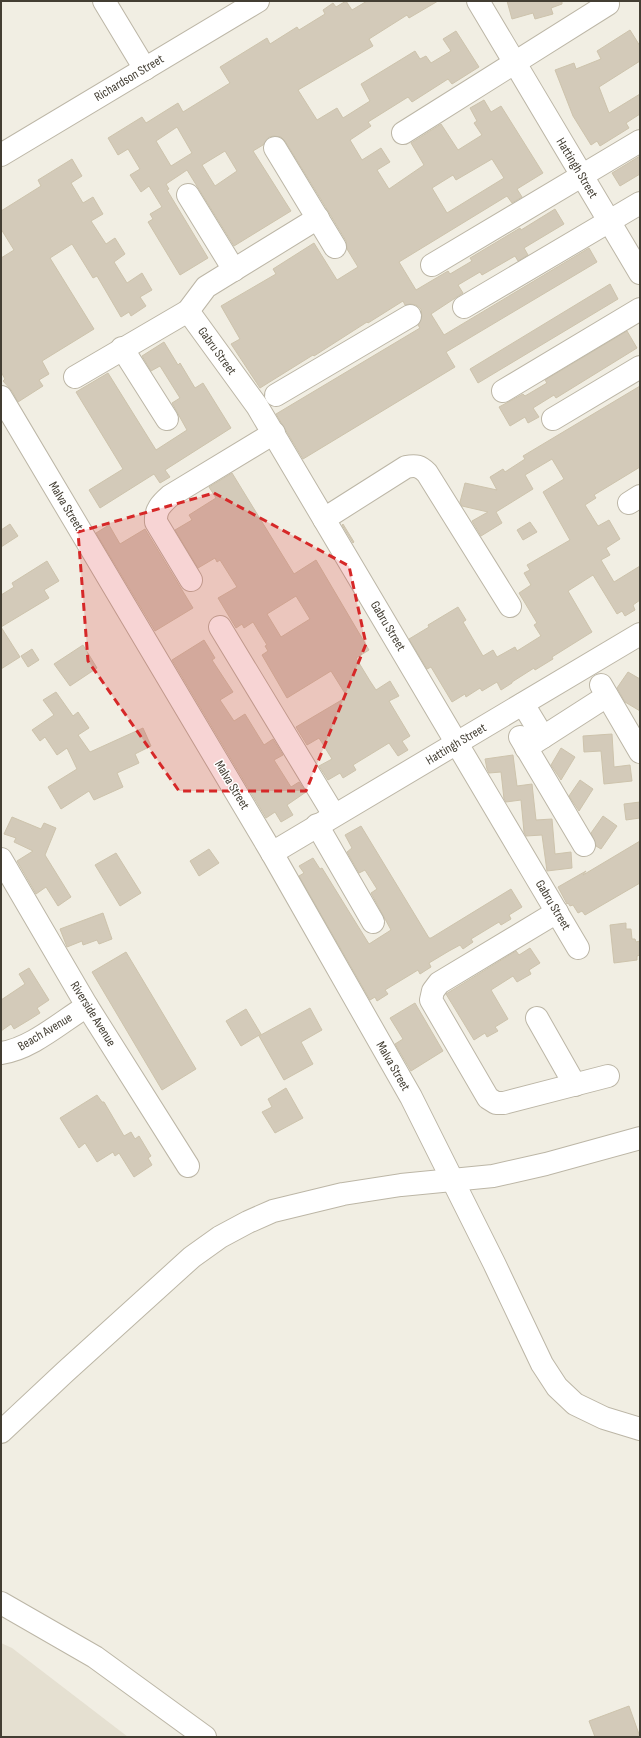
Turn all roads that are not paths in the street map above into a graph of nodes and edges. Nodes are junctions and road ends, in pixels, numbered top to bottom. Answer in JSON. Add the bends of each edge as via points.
{"nodes":[{"id":1,"x":104,"y":1,"type":"edge"},
{"id":2,"x":258,"y":1,"type":"edge"},
{"id":3,"x":478,"y":1,"type":"edge"},
{"id":4,"x":608,"y":4,"type":"dead end"},
{"id":5,"x":514,"y":62,"type":"junction"},
{"id":6,"x":145,"y":69,"type":"junction"},
{"id":7,"x":403,"y":133,"type":"dead end"},
{"id":8,"x":640,"y":141,"type":"edge"},
{"id":9,"x":275,"y":148,"type":"dead end"},
{"id":10,"x":1,"y":155,"type":"edge"},
{"id":11,"x":582,"y":176,"type":"junction"},
{"id":12,"x":188,"y":195,"type":"dead end"},
{"id":13,"x":640,"y":203,"type":"edge"},
{"id":14,"x":318,"y":218,"type":"junction"},
{"id":15,"x":609,"y":221,"type":"junction"},
{"id":16,"x":335,"y":247,"type":"dead end"},
{"id":17,"x":432,"y":265,"type":"dead end"},
{"id":18,"x":234,"y":270,"type":"junction"},
{"id":19,"x":640,"y":273,"type":"edge"},
{"id":20,"x":464,"y":307,"type":"dead end"},
{"id":21,"x":640,"y":309,"type":"edge"},
{"id":22,"x":188,"y":311,"type":"junction"},
{"id":23,"x":410,"y":316,"type":"dead end"},
{"id":24,"x":122,"y":348,"type":"junction"},
{"id":25,"x":640,"y":367,"type":"edge"},
{"id":26,"x":75,"y":377,"type":"dead end"},
{"id":27,"x":503,"y":391,"type":"dead end"},
{"id":28,"x":1,"y":396,"type":"edge"},
{"id":29,"x":267,"y":400,"type":"junction"},
{"id":30,"x":167,"y":419,"type":"dead end"},
{"id":31,"x":553,"y":419,"type":"dead end"},
{"id":32,"x":274,"y":433,"type":"junction"},
{"id":33,"x":324,"y":519,"type":"junction"},
{"id":34,"x":191,"y":580,"type":"dead end"},
{"id":35,"x":510,"y":606,"type":"dead end"},
{"id":36,"x":220,"y":627,"type":"dead end"},
{"id":37,"x":640,"y":634,"type":"edge"},
{"id":38,"x":523,"y":704,"type":"junction"},
{"id":39,"x":529,"y":740,"type":"junction"},
{"id":40,"x":457,"y":743,"type":"junction"},
{"id":41,"x":640,"y":752,"type":"edge"},
{"id":42,"x":326,"y":820,"type":"junction"},
{"id":43,"x":584,"y":846,"type":"dead end"},
{"id":44,"x":272,"y":853,"type":"junction"},
{"id":45,"x":1,"y":859,"type":"edge"},
{"id":46,"x":557,"y":912,"type":"junction"},
{"id":47,"x":373,"y":922,"type":"dead end"},
{"id":48,"x":578,"y":948,"type":"dead end"},
{"id":49,"x":87,"y":1006,"type":"junction"},
{"id":50,"x":537,"y":1018,"type":"dead end"},
{"id":51,"x":1,"y":1053,"type":"edge"},
{"id":52,"x":608,"y":1076,"type":"dead end"},
{"id":53,"x":575,"y":1085,"type":"junction"},
{"id":54,"x":640,"y":1138,"type":"edge"},
{"id":55,"x":188,"y":1166,"type":"dead end"},
{"id":56,"x":451,"y":1180,"type":"junction"},
{"id":57,"x":640,"y":1429,"type":"edge"},
{"id":58,"x":1,"y":1432,"type":"edge"},
{"id":59,"x":1,"y":1603,"type":"edge"},
{"id":60,"x":205,"y":1737,"type":"edge"}],
"edges":[{"from":1,"to":6,"type":"street"},
{"from":2,"to":6,"type":"street","name":"Richardson Street"},
{"from":3,"to":5,"type":"street","name":"Hattingh Street"},
{"from":4,"to":5,"type":"street"},
{"from":5,"to":7,"type":"street"},
{"from":5,"to":11,"type":"street","name":"Hattingh Street"},
{"from":6,"to":10,"type":"street","name":"Richardson Street"},
{"from":8,"to":11,"type":"street"},
{"from":9,"to":14,"type":"street"},
{"from":11,"to":15,"type":"street","name":"Hattingh Street"},
{"from":11,"to":17,"type":"street"},
{"from":12,"to":18,"type":"street"},
{"from":13,"to":15,"type":"street"},
{"from":14,"to":16,"type":"street"},
{"from":14,"to":18,"type":"street"},
{"from":15,"to":19,"type":"street","name":"Hattingh Street"},
{"from":15,"to":20,"type":"street"},
{"from":18,"to":22,"type":"street","via":[[206,287]]},
{"from":21,"to":27,"type":"street"},
{"from":22,"to":24,"type":"street"},
{"from":22,"to":29,"type":"street","name":"Gabru Street"},
{"from":23,"to":29,"type":"street"},
{"from":24,"to":26,"type":"street"},
{"from":24,"to":30,"type":"street"},
{"from":25,"to":31,"type":"street"},
{"from":28,"to":44,"type":"street","name":"Malva Street"},
{"from":29,"to":32,"type":"street","name":"Gabru Street"},
{"from":32,"to":33,"type":"street","name":"Gabru Street"},
{"from":32,"to":34,"type":"street","via":[[170,496],[158,509],[156,522]]},
{"from":33,"to":35,"type":"street","via":[[406,467],[421,466]]},
{"from":33,"to":40,"type":"street","name":"Gabru Street"},
{"from":36,"to":42,"type":"street"},
{"from":37,"to":38,"type":"street","name":"Hattingh Street"},
{"from":38,"to":39,"type":"street"},
{"from":38,"to":40,"type":"street","name":"Hattingh Street"},
{"from":39,"to":41,"type":"street","via":[[604,691]]},
{"from":39,"to":43,"type":"street"},
{"from":40,"to":42,"type":"street","name":"Hattingh Street"},
{"from":40,"to":46,"type":"street","name":"Gabru Street"},
{"from":42,"to":44,"type":"street","name":"Hattingh Street"},
{"from":42,"to":47,"type":"street"},
{"from":44,"to":56,"type":"street","name":"Malva Street","via":[[411,1097]]},
{"from":45,"to":49,"type":"street","name":"Riverside Avenue"},
{"from":46,"to":48,"type":"street","name":"Gabru Street"},
{"from":46,"to":53,"type":"street","via":[[439,983],[433,991],[431,1000],[488,1098],[496,1103]]},
{"from":49,"to":51,"type":"street","name":"Beach Avenue","via":[[30,1043],[19,1049]]},
{"from":49,"to":55,"type":"street","name":"Riverside Avenue"},
{"from":50,"to":53,"type":"street"},
{"from":52,"to":53,"type":"street"},
{"from":54,"to":56,"type":"street","via":[[493,1176]]},
{"from":56,"to":57,"type":"street","name":"Malva Street","via":[[542,1364],[557,1387],[583,1409]]},
{"from":56,"to":58,"type":"street","via":[[350,1193],[273,1211],[220,1237],[154,1290]]},
{"from":59,"to":60,"type":"street","via":[[95,1656]]}]}
